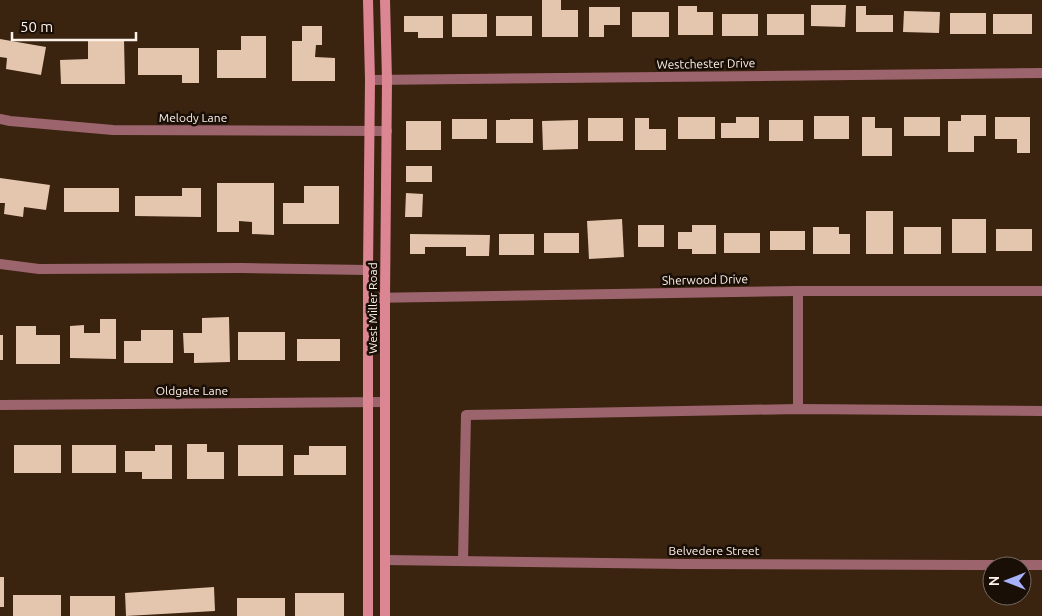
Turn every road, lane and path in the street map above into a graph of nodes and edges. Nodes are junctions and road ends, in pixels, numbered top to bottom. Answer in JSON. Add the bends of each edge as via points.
{"nodes":[{"id":1,"x":368,"y":0,"type":"edge"},
{"id":2,"x":385,"y":0,"type":"edge"},
{"id":3,"x":1042,"y":73,"type":"edge"},
{"id":4,"x":370,"y":80,"type":"junction"},
{"id":5,"x":387,"y":80,"type":"junction"},
{"id":6,"x":0,"y":119,"type":"edge"},
{"id":7,"x":369,"y":131,"type":"junction"},
{"id":8,"x":387,"y":131,"type":"junction"},
{"id":9,"x":0,"y":264,"type":"edge"},
{"id":10,"x":368,"y":270,"type":"junction"},
{"id":11,"x":1042,"y":290,"type":"edge"},
{"id":12,"x":798,"y":291,"type":"junction"},
{"id":13,"x":368,"y":298,"type":"junction"},
{"id":14,"x":385,"y":298,"type":"junction"},
{"id":15,"x":368,"y":402,"type":"junction"},
{"id":16,"x":385,"y":402,"type":"junction"},
{"id":17,"x":0,"y":405,"type":"edge"},
{"id":18,"x":798,"y":409,"type":"junction"},
{"id":19,"x":1042,"y":411,"type":"edge"},
{"id":20,"x":385,"y":560,"type":"junction"},
{"id":21,"x":463,"y":561,"type":"junction"},
{"id":22,"x":1042,"y":565,"type":"edge"},
{"id":23,"x":368,"y":616,"type":"edge"},
{"id":24,"x":385,"y":616,"type":"edge"}],
"edges":[{"from":1,"to":4,"type":"main road","name":"West Miller Road"},
{"from":2,"to":5,"type":"main road","name":"West Miller Road"},
{"from":3,"to":5,"type":"street","name":"Westchester Drive"},
{"from":4,"to":5,"type":"street","name":"Westchester Drive"},
{"from":4,"to":7,"type":"main road","name":"West Miller Road"},
{"from":5,"to":8,"type":"main road","name":"West Miller Road"},
{"from":6,"to":7,"type":"street","name":"Melody Lane","via":[[113,130]]},
{"from":7,"to":8,"type":"street","name":"Melody Lane"},
{"from":7,"to":10,"type":"main road","name":"West Miller Road"},
{"from":8,"to":14,"type":"main road","name":"West Miller Road"},
{"from":9,"to":10,"type":"street","via":[[39,269]]},
{"from":10,"to":13,"type":"main road","name":"West Miller Road"},
{"from":11,"to":12,"type":"street","name":"Sherwood Drive"},
{"from":12,"to":14,"type":"street","name":"Sherwood Drive"},
{"from":12,"to":18,"type":"street"},
{"from":13,"to":14,"type":"street","name":"Sherwood Drive"},
{"from":13,"to":15,"type":"main road","name":"West Miller Road"},
{"from":14,"to":16,"type":"main road","name":"West Miller Road"},
{"from":15,"to":16,"type":"street","name":"Oldgate Lane"},
{"from":15,"to":17,"type":"street","name":"Oldgate Lane"},
{"from":15,"to":23,"type":"main road","name":"West Miller Road"},
{"from":16,"to":20,"type":"main road","name":"West Miller Road"},
{"from":18,"to":19,"type":"street"},
{"from":18,"to":21,"type":"street","via":[[466,415]]},
{"from":20,"to":21,"type":"street","name":"Belvedere Street"},
{"from":20,"to":24,"type":"main road","name":"West Miller Road"},
{"from":21,"to":22,"type":"street","name":"Belvedere Street"}]}
